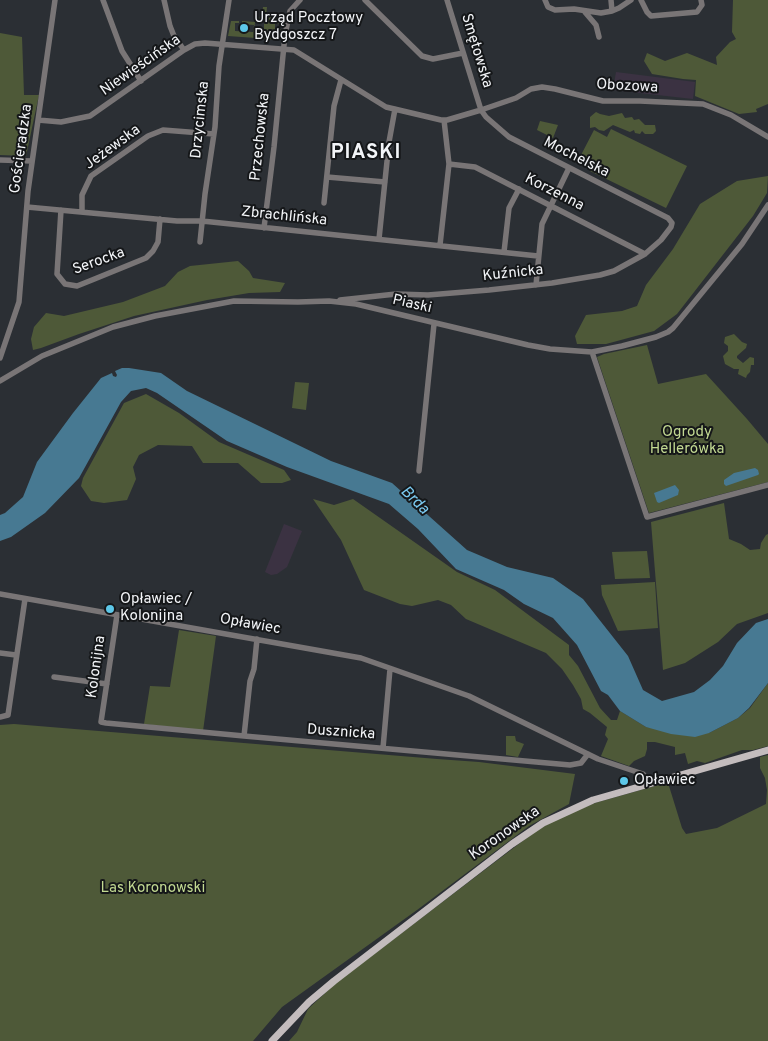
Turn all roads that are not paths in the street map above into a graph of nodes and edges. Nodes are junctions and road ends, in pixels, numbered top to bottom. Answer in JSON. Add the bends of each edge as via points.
{"nodes":[{"id":1,"x":56,"y":0,"type":"edge"},
{"id":2,"x":103,"y":0,"type":"edge"},
{"id":3,"x":164,"y":0,"type":"edge"},
{"id":4,"x":229,"y":0,"type":"edge"},
{"id":5,"x":300,"y":0,"type":"edge"},
{"id":6,"x":365,"y":0,"type":"edge"},
{"id":7,"x":447,"y":0,"type":"edge"},
{"id":8,"x":545,"y":0,"type":"edge"},
{"id":9,"x":610,"y":0,"type":"edge"},
{"id":10,"x":631,"y":0,"type":"edge"},
{"id":11,"x":641,"y":0,"type":"edge"},
{"id":12,"x":702,"y":0,"type":"edge"},
{"id":13,"x":584,"y":11,"type":"junction"},
{"id":14,"x":612,"y":11,"type":"junction"},
{"id":15,"x":599,"y":37,"type":"dead end"},
{"id":16,"x":222,"y":44,"type":"junction"},
{"id":17,"x":283,"y":49,"type":"junction"},
{"id":18,"x":184,"y":50,"type":"junction"},
{"id":19,"x":463,"y":53,"type":"junction"},
{"id":20,"x":341,"y":80,"type":"junction"},
{"id":21,"x":141,"y":82,"type":"junction"},
{"id":22,"x":395,"y":109,"type":"junction"},
{"id":23,"x":481,"y":110,"type":"junction"},
{"id":24,"x":38,"y":120,"type":"junction"},
{"id":25,"x":444,"y":120,"type":"junction"},
{"id":26,"x":214,"y":134,"type":"junction"},
{"id":27,"x":768,"y":137,"type":"edge"},
{"id":28,"x":0,"y":160,"type":"edge"},
{"id":29,"x":32,"y":160,"type":"junction"},
{"id":30,"x":449,"y":164,"type":"junction"},
{"id":31,"x":569,"y":168,"type":"junction"},
{"id":32,"x":327,"y":177,"type":"junction"},
{"id":33,"x":385,"y":182,"type":"junction"},
{"id":34,"x":519,"y":189,"type":"junction"},
{"id":35,"x":324,"y":203,"type":"dead end"},
{"id":36,"x":550,"y":205,"type":"junction"},
{"id":37,"x":768,"y":206,"type":"edge"},
{"id":38,"x":27,"y":207,"type":"junction"},
{"id":39,"x":61,"y":210,"type":"junction"},
{"id":40,"x":82,"y":212,"type":"junction"},
{"id":41,"x":668,"y":218,"type":"joint"},
{"id":42,"x":160,"y":220,"type":"junction"},
{"id":43,"x":202,"y":221,"type":"junction"},
{"id":44,"x":264,"y":228,"type":"junction"},
{"id":45,"x":379,"y":239,"type":"junction"},
{"id":46,"x":200,"y":242,"type":"dead end"},
{"id":47,"x":440,"y":245,"type":"junction"},
{"id":48,"x":504,"y":252,"type":"junction"},
{"id":49,"x":645,"y":254,"type":"junction"},
{"id":50,"x":538,"y":256,"type":"junction"},
{"id":51,"x":536,"y":285,"type":"junction"},
{"id":52,"x":329,"y":300,"type":"junction"},
{"id":53,"x":434,"y":324,"type":"junction"},
{"id":54,"x":592,"y":352,"type":"junction"},
{"id":55,"x":0,"y":358,"type":"edge"},
{"id":56,"x":0,"y":381,"type":"edge"},
{"id":57,"x":419,"y":471,"type":"dead end"},
{"id":58,"x":768,"y":485,"type":"edge"},
{"id":59,"x":0,"y":594,"type":"edge"},
{"id":60,"x":25,"y":598,"type":"junction"},
{"id":61,"x":117,"y":615,"type":"junction"},
{"id":62,"x":257,"y":639,"type":"junction"},
{"id":63,"x":0,"y":653,"type":"edge"},
{"id":64,"x":16,"y":655,"type":"junction"},
{"id":65,"x":390,"y":669,"type":"junction"},
{"id":66,"x":54,"y":677,"type":"dead end"},
{"id":67,"x":107,"y":684,"type":"junction"},
{"id":68,"x":0,"y":717,"type":"edge"},
{"id":69,"x":101,"y":722,"type":"joint"},
{"id":70,"x":244,"y":736,"type":"junction"},
{"id":71,"x":383,"y":748,"type":"junction"},
{"id":72,"x":768,"y":750,"type":"edge"},
{"id":73,"x":588,"y":754,"type":"junction"},
{"id":74,"x":650,"y":783,"type":"junction"},
{"id":75,"x":272,"y":1041,"type":"edge"}],
"edges":[{"from":1,"to":24,"type":"street","name":"Gościeradzka"},
{"from":2,"to":21,"type":"street","via":[[122,51]]},
{"from":3,"to":18,"type":"street","via":[[170,26]]},
{"from":4,"to":16,"type":"street","name":"Drzycimska"},
{"from":5,"to":17,"type":"street","name":"Przechowska","via":[[290,11]]},
{"from":6,"to":19,"type":"street","via":[[422,56],[433,59]]},
{"from":7,"to":19,"type":"street","name":"Smętowska"},
{"from":8,"to":13,"type":"street","via":[[555,10]]},
{"from":9,"to":14,"type":"street"},
{"from":10,"to":14,"type":"street"},
{"from":11,"to":12,"type":"street","via":[[651,16],[697,12]]},
{"from":13,"to":14,"type":"street"},
{"from":13,"to":15,"type":"street","via":[[596,25]]},
{"from":16,"to":17,"type":"street","name":"Niewieścińska"},
{"from":16,"to":18,"type":"street","name":"Niewieścińska","via":[[195,44]]},
{"from":16,"to":26,"type":"street","name":"Drzycimska"},
{"from":17,"to":20,"type":"street","name":"Niewieścińska","via":[[294,50]]},
{"from":17,"to":44,"type":"street","name":"Przechowska"},
{"from":18,"to":21,"type":"street","name":"Niewieścińska"},
{"from":19,"to":23,"type":"street","name":"Smętowska"},
{"from":20,"to":22,"type":"street","name":"Niewieścińska"},
{"from":20,"to":32,"type":"street","via":[[334,106]]},
{"from":21,"to":24,"type":"street","name":"Niewieścińska","via":[[90,116],[61,122]]},
{"from":22,"to":25,"type":"street","name":"Niewieścińska"},
{"from":22,"to":33,"type":"street"},
{"from":23,"to":25,"type":"street","name":"Niewieścińska"},
{"from":23,"to":27,"type":"street","name":"Obozowa","via":[[542,87],[603,101],[703,104],[732,115]]},
{"from":23,"to":31,"type":"street","name":"Mochelska","via":[[508,137]]},
{"from":24,"to":29,"type":"street","name":"Gościeradzka"},
{"from":25,"to":30,"type":"street"},
{"from":26,"to":40,"type":"street","name":"Jeżewska","via":[[163,130],[148,136],[91,176],[82,195]]},
{"from":26,"to":43,"type":"street","name":"Drzycimska"},
{"from":28,"to":29,"type":"street"},
{"from":29,"to":38,"type":"street","name":"Gościeradzka"},
{"from":30,"to":34,"type":"street","name":"Korzenna","via":[[475,167]]},
{"from":30,"to":47,"type":"street"},
{"from":31,"to":36,"type":"street"},
{"from":31,"to":41,"type":"street","name":"Mochelska"},
{"from":32,"to":33,"type":"street"},
{"from":32,"to":35,"type":"street"},
{"from":33,"to":45,"type":"street"},
{"from":34,"to":36,"type":"street","name":"Korzenna"},
{"from":34,"to":48,"type":"street","via":[[508,208]]},
{"from":36,"to":49,"type":"street","name":"Korzenna"},
{"from":36,"to":50,"type":"street","via":[[542,224]]},
{"from":37,"to":54,"type":"street","name":"Piaski","via":[[732,257],[670,331],[641,342]]},
{"from":38,"to":39,"type":"street","name":"Zbrachlińska"},
{"from":38,"to":55,"type":"street","name":"Gościeradzka","via":[[19,302]]},
{"from":39,"to":40,"type":"street","name":"Zbrachlińska"},
{"from":39,"to":42,"type":"street","name":"Serocka","via":[[57,274],[65,284],[77,286],[146,258],[158,242]]},
{"from":40,"to":42,"type":"street","name":"Zbrachlińska"},
{"from":41,"to":49,"type":"street","name":"Kuźnicka","via":[[671,228]]},
{"from":42,"to":43,"type":"street","name":"Zbrachlińska"},
{"from":43,"to":44,"type":"street","name":"Zbrachlińska"},
{"from":43,"to":46,"type":"street","name":"Drzycimska"},
{"from":44,"to":45,"type":"street","name":"Zbrachlińska"},
{"from":45,"to":47,"type":"street","name":"Zbrachlińska"},
{"from":47,"to":48,"type":"street","name":"Zbrachlińska"},
{"from":48,"to":50,"type":"street","name":"Zbrachlińska"},
{"from":49,"to":51,"type":"street","name":"Kuźnicka","via":[[605,274]]},
{"from":50,"to":51,"type":"street"},
{"from":51,"to":52,"type":"street","name":"Kuźnicka"},
{"from":52,"to":53,"type":"street","name":"Piaski"},
{"from":52,"to":56,"type":"street","name":"Piaski","via":[[234,301],[155,316],[67,345]]},
{"from":53,"to":54,"type":"street","name":"Piaski","via":[[528,346]]},
{"from":53,"to":57,"type":"street"},
{"from":54,"to":58,"type":"street","via":[[647,517]]},
{"from":59,"to":60,"type":"street","name":"Opławiec"},
{"from":60,"to":61,"type":"street","name":"Opławiec"},
{"from":60,"to":64,"type":"street"},
{"from":61,"to":62,"type":"street","name":"Opławiec"},
{"from":61,"to":67,"type":"street","name":"Kolonijna"},
{"from":62,"to":65,"type":"street","name":"Opławiec","via":[[360,658]]},
{"from":62,"to":70,"type":"street"},
{"from":63,"to":64,"type":"street"},
{"from":64,"to":68,"type":"street","via":[[8,715]]},
{"from":65,"to":71,"type":"street"},
{"from":65,"to":73,"type":"street","name":"Opławiec","via":[[470,696]]},
{"from":66,"to":67,"type":"street"},
{"from":67,"to":69,"type":"street","name":"Kolonijna"},
{"from":69,"to":70,"type":"street","name":"Dusznicka"},
{"from":70,"to":71,"type":"street","name":"Dusznicka"},
{"from":71,"to":73,"type":"street","name":"Dusznicka","via":[[570,766],[581,763]]},
{"from":72,"to":74,"type":"main road","name":"Koronowska"},
{"from":73,"to":74,"type":"street","name":"Opławiec","via":[[643,774]]},
{"from":74,"to":75,"type":"main road","name":"Koronowska","via":[[586,802],[533,830],[334,981]]}]}
